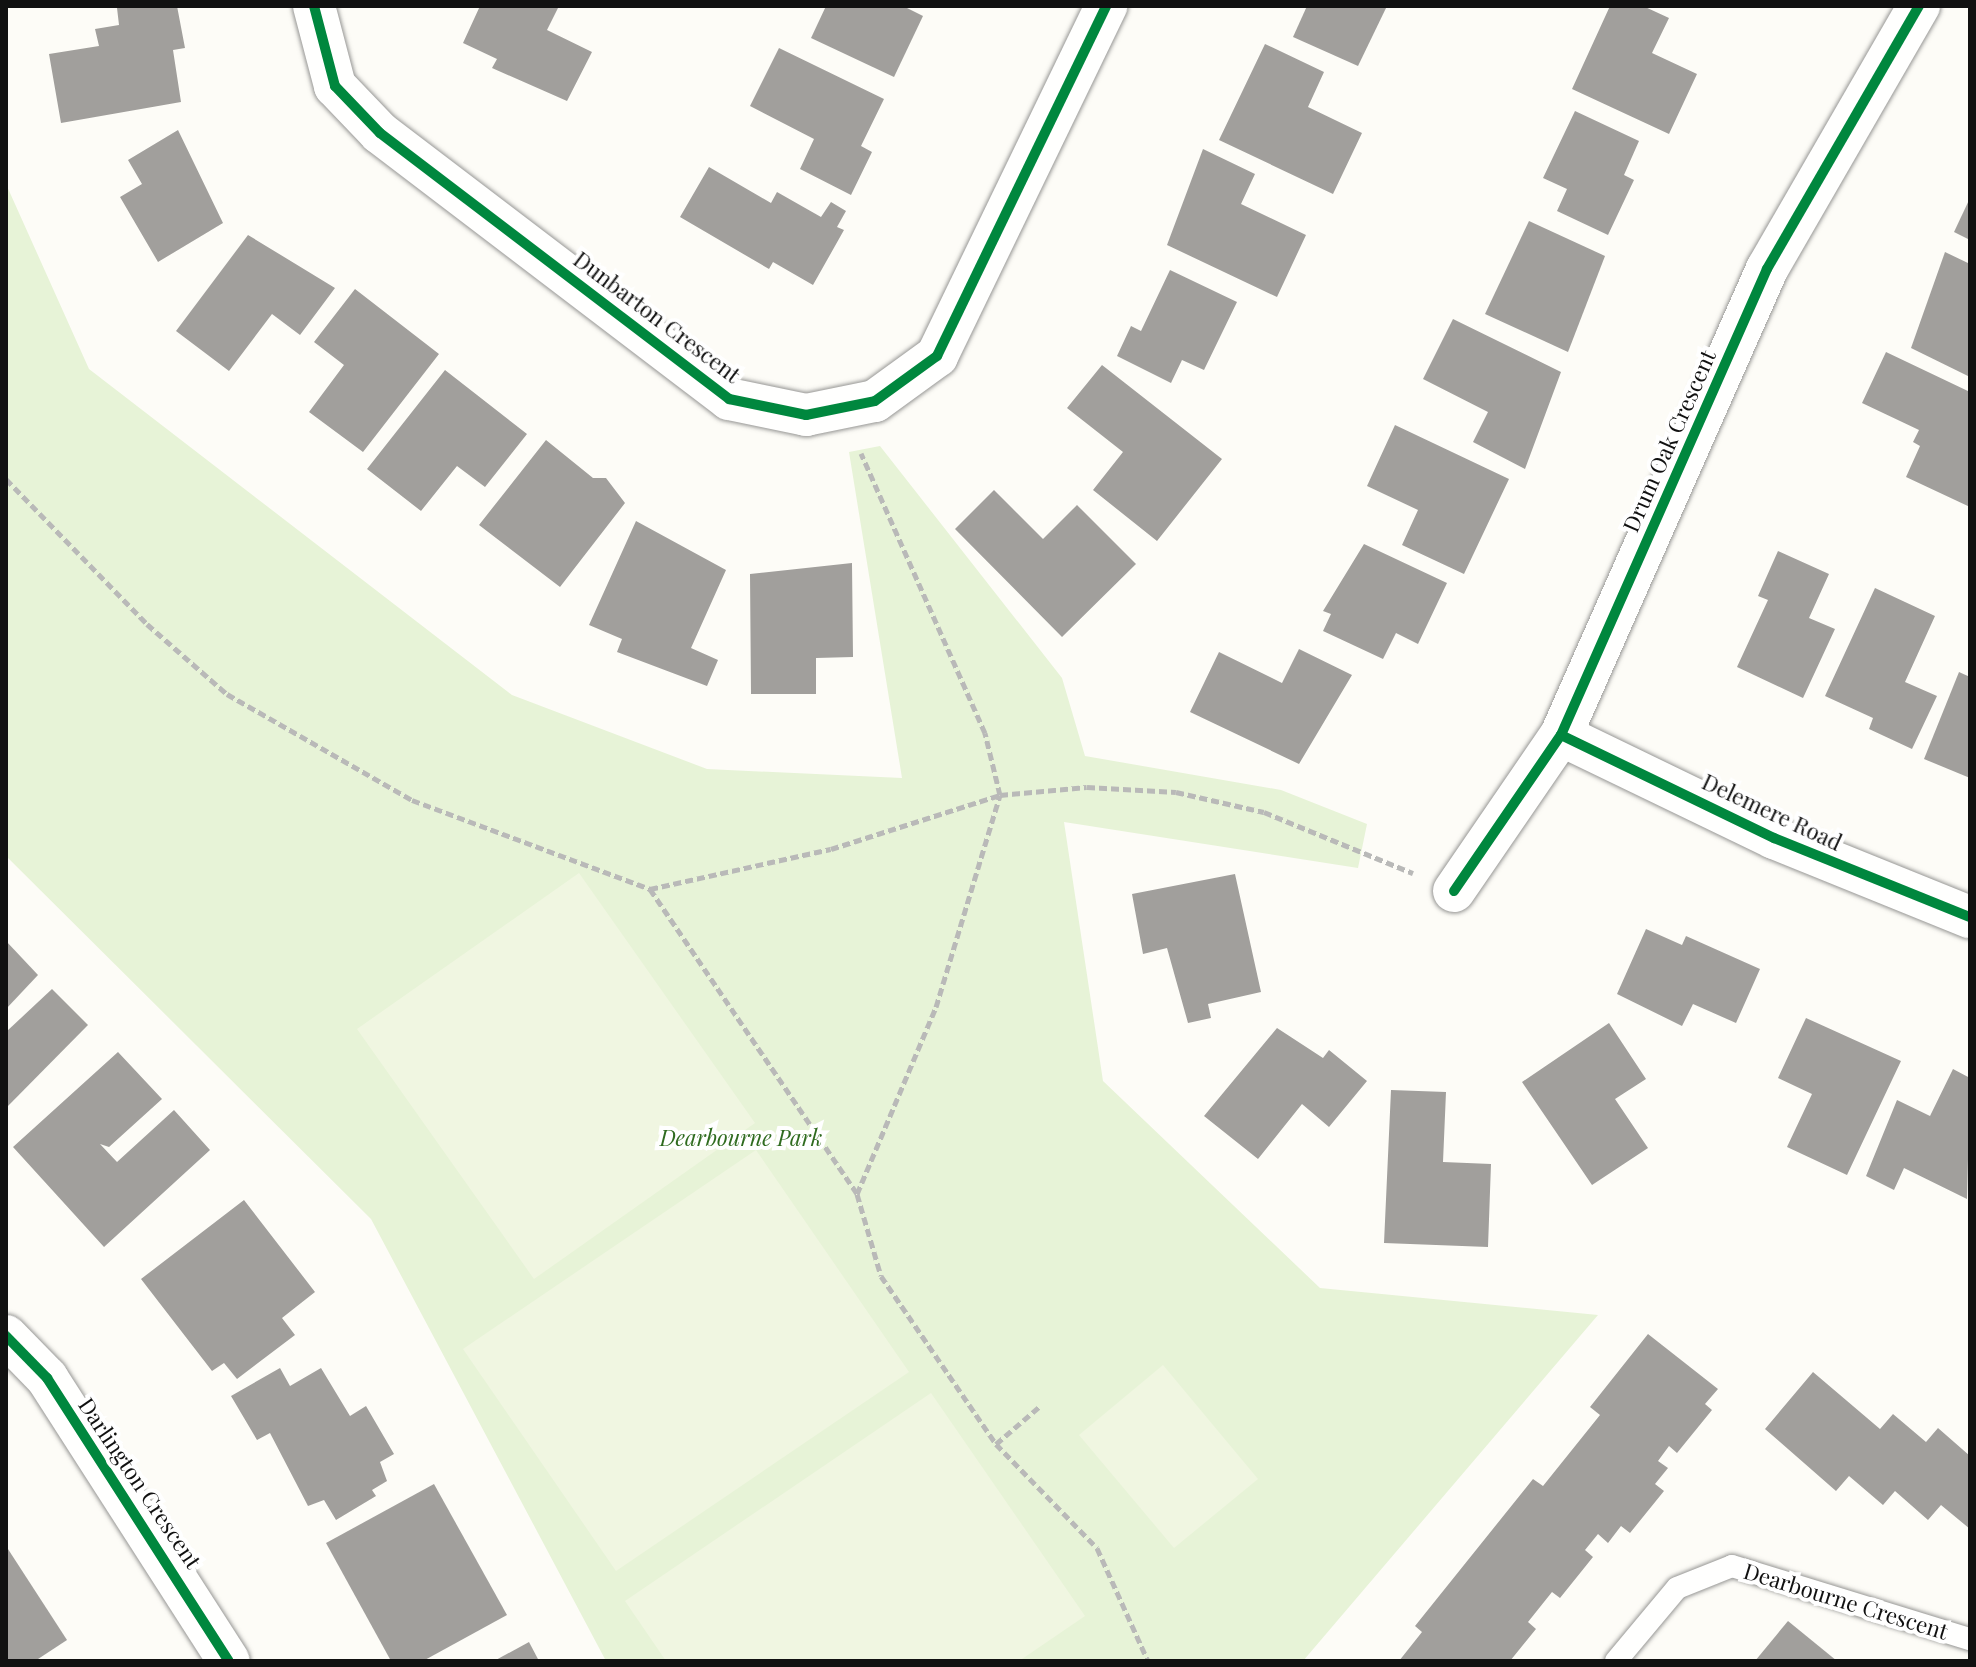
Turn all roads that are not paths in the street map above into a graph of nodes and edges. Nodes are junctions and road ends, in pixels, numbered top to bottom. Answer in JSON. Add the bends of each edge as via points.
{"nodes":[{"id":1,"x":314,"y":6,"type":"edge"},
{"id":2,"x":1106,"y":6,"type":"edge"},
{"id":3,"x":1919,"y":6,"type":"edge"},
{"id":4,"x":1561,"y":735,"type":"junction"},
{"id":5,"x":1454,"y":891,"type":"road end"},
{"id":6,"x":1970,"y":917,"type":"edge"},
{"id":7,"x":6,"y":1336,"type":"edge"},
{"id":8,"x":1970,"y":1639,"type":"edge"},
{"id":9,"x":229,"y":1661,"type":"edge"},
{"id":10,"x":1616,"y":1661,"type":"edge"}],
"edges":[{"from":1,"to":2,"type":"street","name":"Dunbarton Crescent","via":[[335,86],[418,161],[729,399],[806,415],[875,401],[937,356]]},
{"from":3,"to":4,"type":"street","name":"Drum Oak Crescent","via":[[1767,269]]},
{"from":4,"to":5,"type":"street","name":"Drum Oak Crescent"},
{"from":4,"to":6,"type":"street","name":"Delemere Road","via":[[1774,838]]},
{"from":7,"to":9,"type":"street","name":"Darlington Crescent","via":[[47,1378]]},
{"from":8,"to":10,"type":"lane","name":"Dearbourne Crescent","via":[[1732,1566],[1677,1588]]}]}
